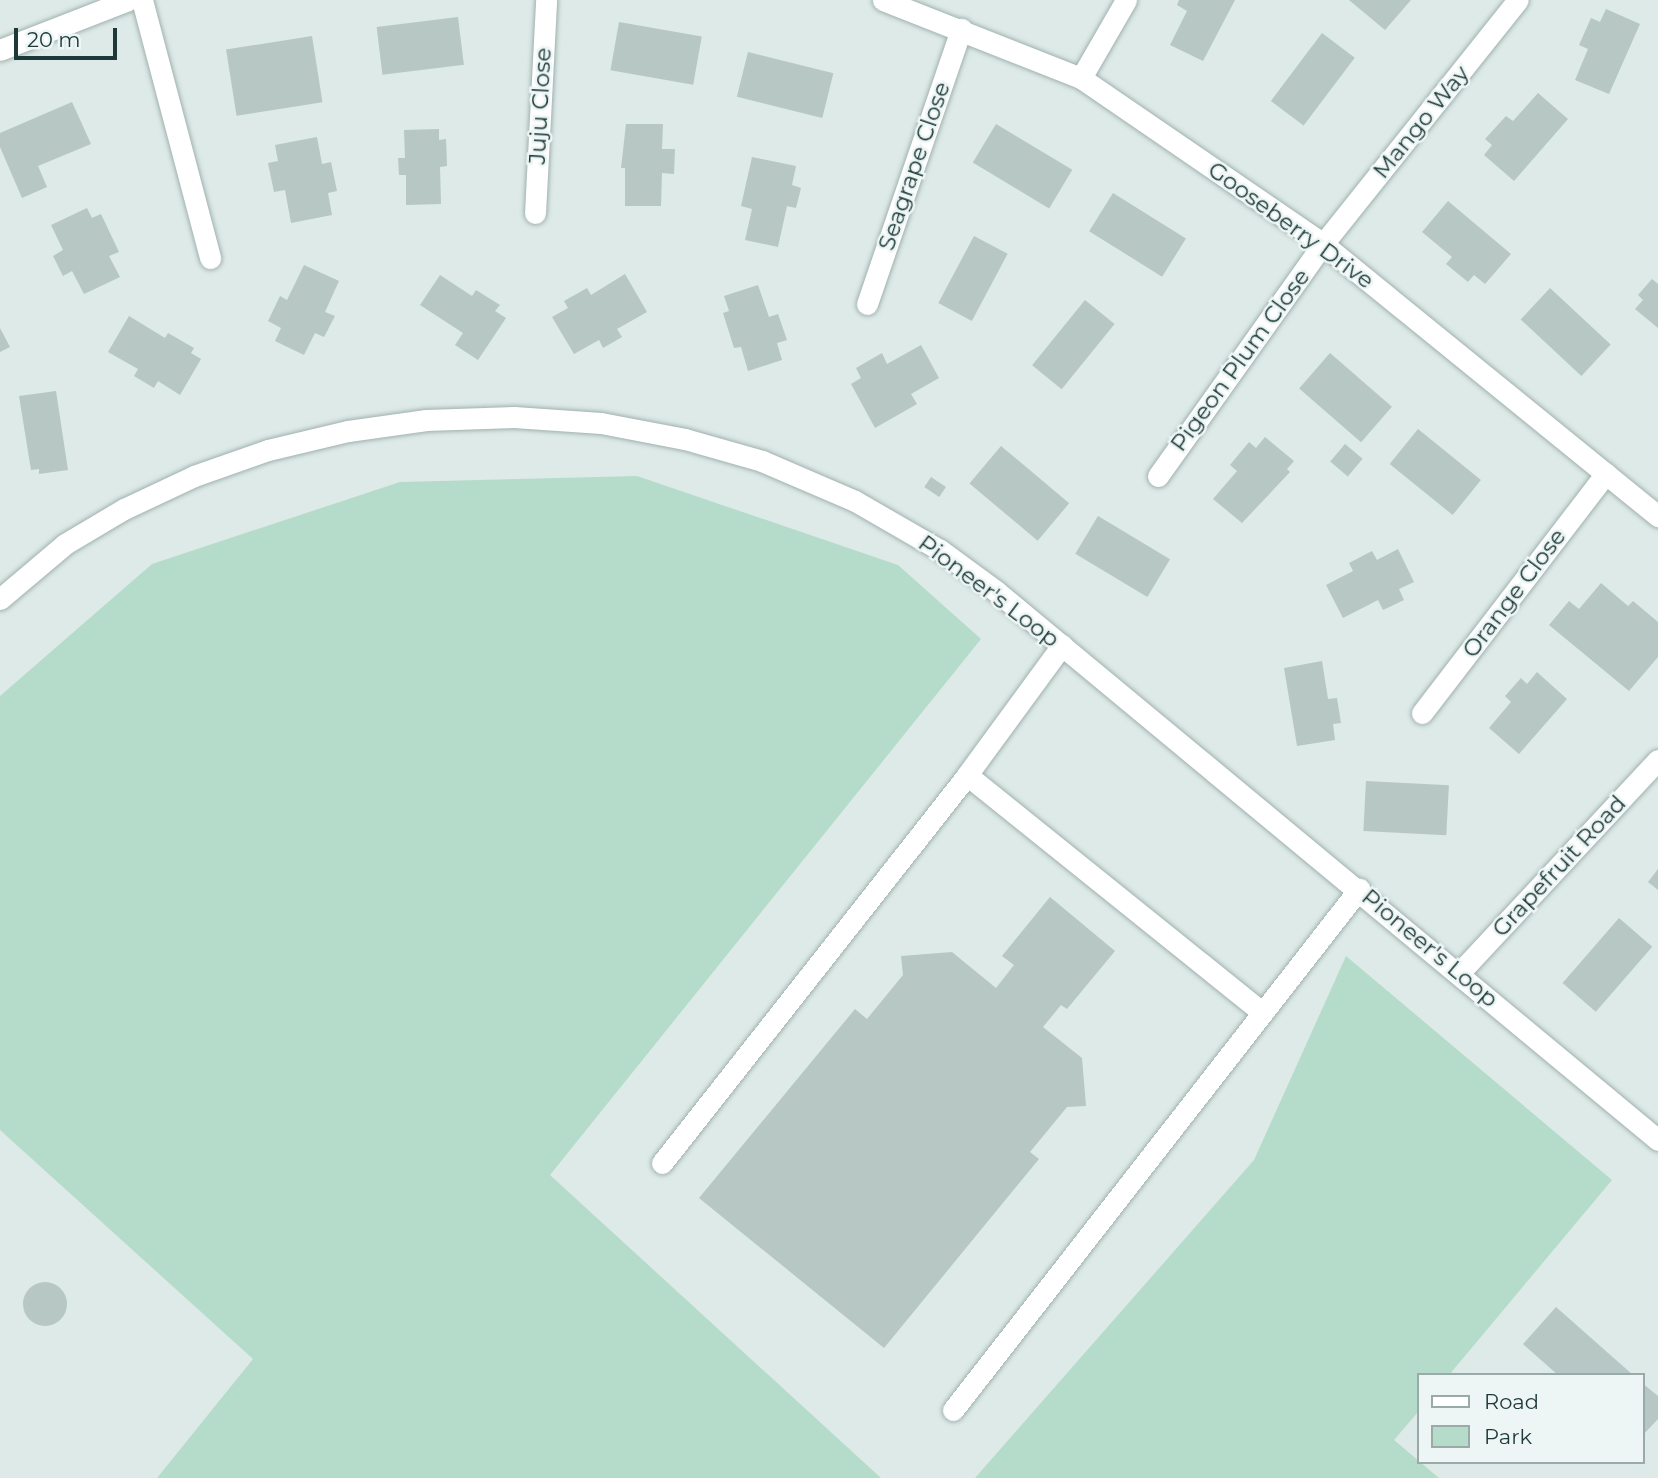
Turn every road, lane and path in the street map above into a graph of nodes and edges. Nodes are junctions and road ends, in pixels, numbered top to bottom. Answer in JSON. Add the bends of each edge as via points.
{"nodes":[{"id":1,"x":128,"y":0,"type":"edge"},
{"id":2,"x":142,"y":0,"type":"edge"},
{"id":3,"x":546,"y":0,"type":"edge"},
{"id":4,"x":883,"y":0,"type":"edge"},
{"id":5,"x":1126,"y":0,"type":"edge"},
{"id":6,"x":1518,"y":0,"type":"edge"},
{"id":7,"x":961,"y":29,"type":"junction"},
{"id":8,"x":0,"y":50,"type":"edge"},
{"id":9,"x":1081,"y":78,"type":"junction"},
{"id":10,"x":535,"y":213,"type":"dead end"},
{"id":11,"x":1323,"y":244,"type":"junction"},
{"id":12,"x":210,"y":258,"type":"dead end"},
{"id":13,"x":867,"y":304,"type":"dead end"},
{"id":14,"x":1606,"y":473,"type":"junction"},
{"id":15,"x":1158,"y":476,"type":"dead end"},
{"id":16,"x":1656,"y":510,"type":"edge"},
{"id":17,"x":0,"y":599,"type":"edge"},
{"id":18,"x":1062,"y":645,"type":"junction"},
{"id":19,"x":1422,"y":713,"type":"dead end"},
{"id":20,"x":1658,"y":760,"type":"edge"},
{"id":21,"x":967,"y":775,"type":"junction"},
{"id":22,"x":1359,"y":889,"type":"junction"},
{"id":23,"x":1460,"y":972,"type":"junction"},
{"id":24,"x":1262,"y":1012,"type":"junction"},
{"id":25,"x":1658,"y":1140,"type":"edge"},
{"id":26,"x":662,"y":1163,"type":"dead end"},
{"id":27,"x":953,"y":1410,"type":"dead end"}],
"edges":[{"from":1,"to":8,"type":"street"},
{"from":2,"to":12,"type":"street"},
{"from":3,"to":10,"type":"street","name":"Juju Close"},
{"from":4,"to":7,"type":"street","name":"Gooseberry Drive"},
{"from":5,"to":9,"type":"street"},
{"from":6,"to":11,"type":"street","name":"Mango Way"},
{"from":7,"to":9,"type":"street","name":"Gooseberry Drive"},
{"from":7,"to":13,"type":"street","name":"Seagrape Close"},
{"from":9,"to":11,"type":"street","name":"Gooseberry Drive"},
{"from":11,"to":14,"type":"street","name":"Gooseberry Drive"},
{"from":11,"to":15,"type":"street","name":"Pigeon Plum Close"},
{"from":14,"to":16,"type":"street","name":"Gooseberry Drive"},
{"from":14,"to":19,"type":"street","name":"Orange Close"},
{"from":17,"to":18,"type":"street","name":"Pioneer's Loop","via":[[65,544],[194,476],[268,450],[348,430],[425,420],[514,417],[613,425],[762,461],[855,501],[940,550]]},
{"from":18,"to":21,"type":"street"},
{"from":18,"to":22,"type":"street","name":"Pioneer's Loop"},
{"from":20,"to":23,"type":"street","name":"Grapefruit Road"},
{"from":21,"to":24,"type":"street"},
{"from":21,"to":26,"type":"street"},
{"from":22,"to":23,"type":"street","name":"Pioneer's Loop"},
{"from":22,"to":24,"type":"street"},
{"from":23,"to":25,"type":"street","name":"Pioneer's Loop"},
{"from":24,"to":27,"type":"street"}]}
